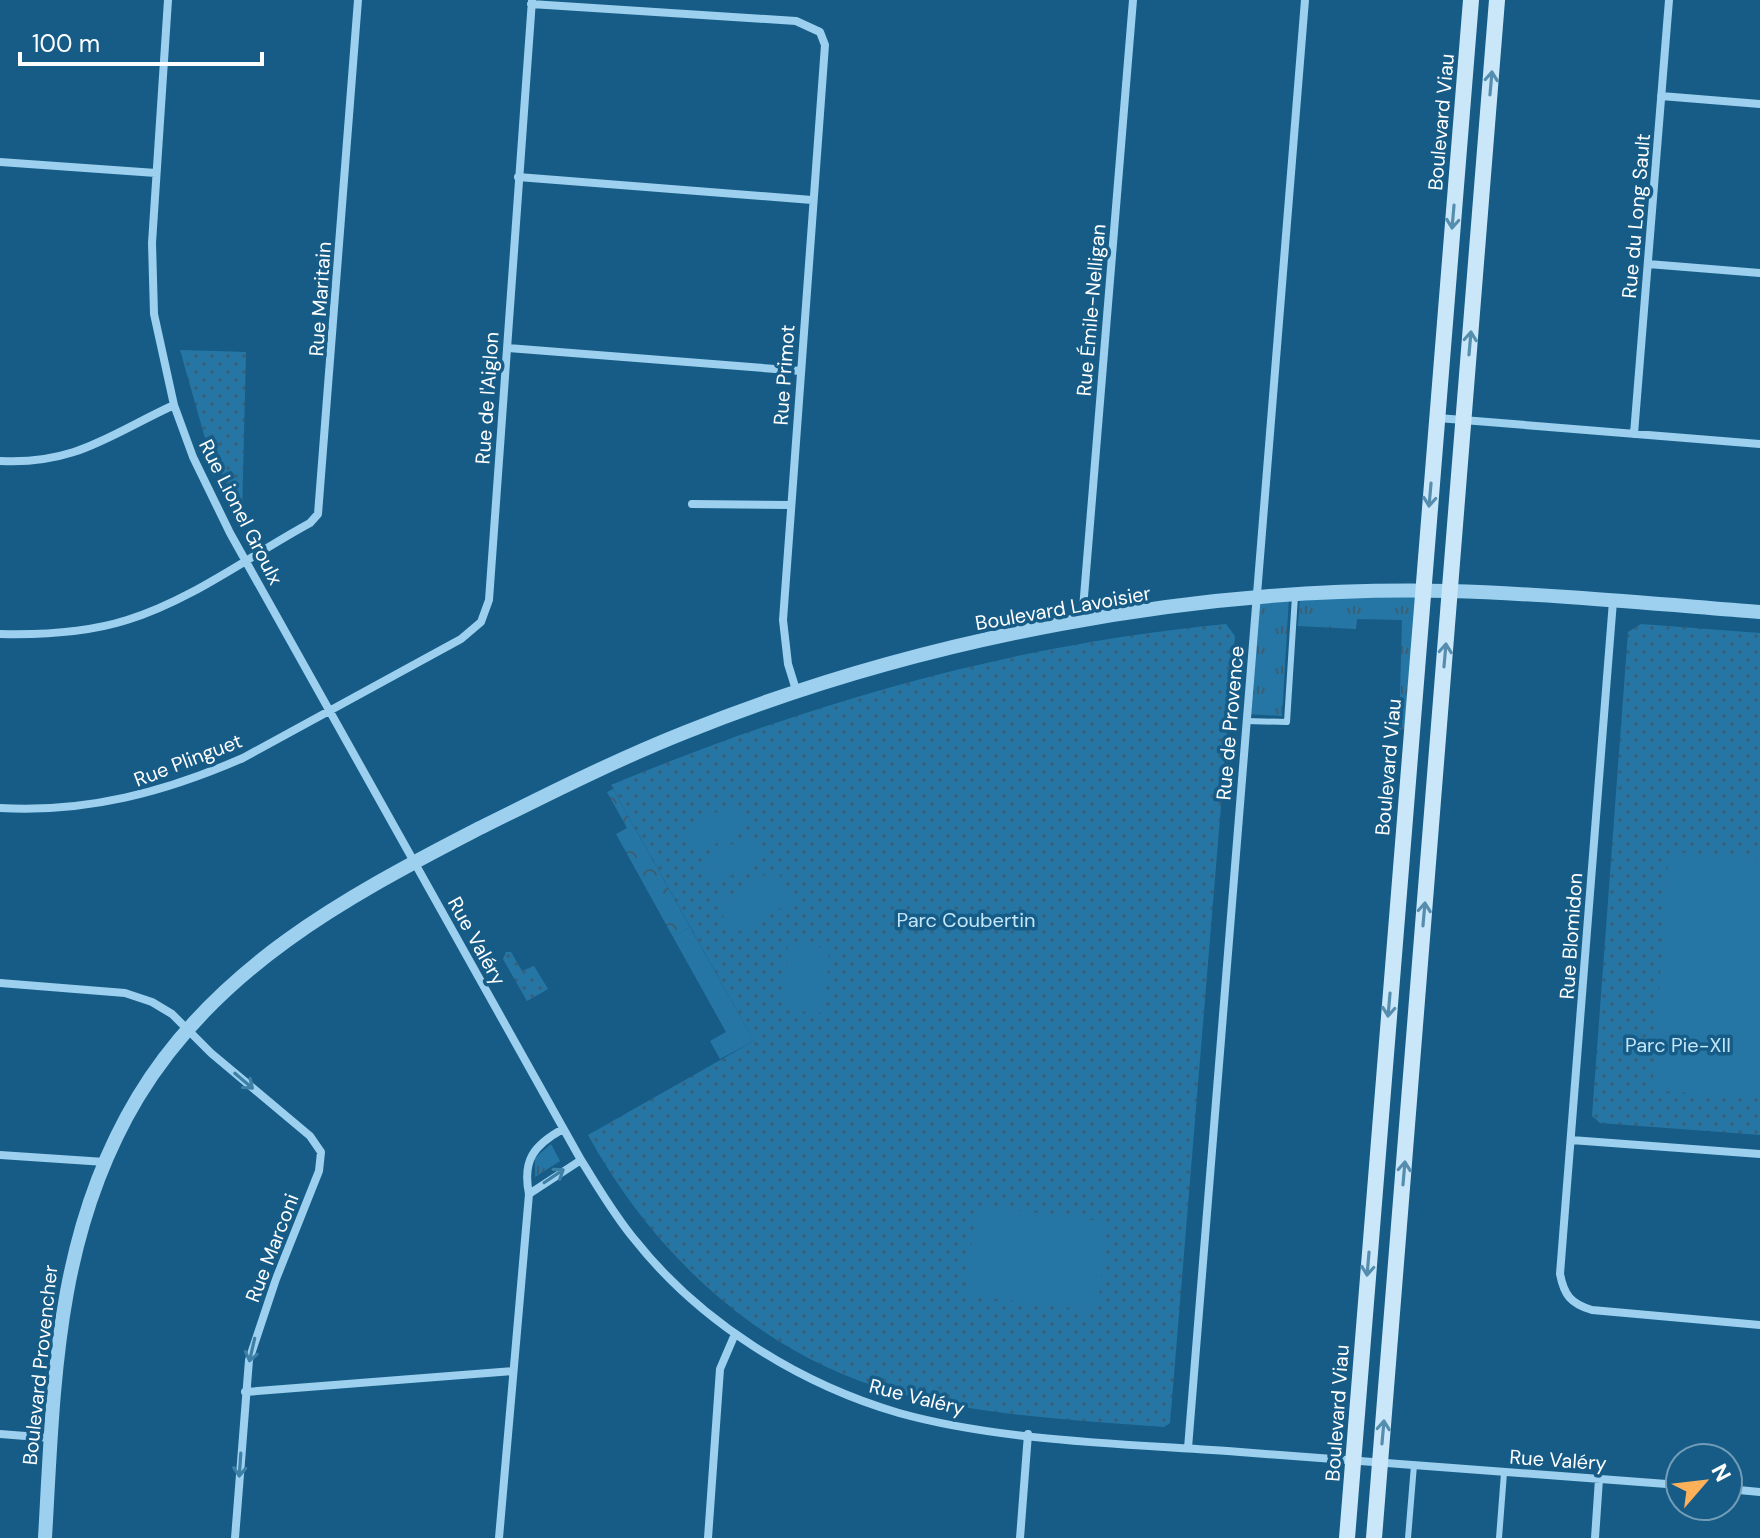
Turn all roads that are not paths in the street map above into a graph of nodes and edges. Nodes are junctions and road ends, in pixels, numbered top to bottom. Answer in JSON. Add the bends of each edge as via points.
{"nodes":[{"id":1,"x":168,"y":0,"type":"edge"},
{"id":2,"x":358,"y":0,"type":"edge"},
{"id":3,"x":1133,"y":0,"type":"edge"},
{"id":4,"x":1305,"y":0,"type":"edge"},
{"id":5,"x":1471,"y":0,"type":"edge"},
{"id":6,"x":1497,"y":0,"type":"edge"},
{"id":7,"x":1669,"y":0,"type":"edge"},
{"id":8,"x":531,"y":2,"type":"edge"},
{"id":9,"x":1661,"y":96,"type":"junction"},
{"id":10,"x":1760,"y":104,"type":"edge"},
{"id":11,"x":0,"y":162,"type":"edge"},
{"id":12,"x":156,"y":173,"type":"junction"},
{"id":13,"x":518,"y":177,"type":"junction"},
{"id":14,"x":812,"y":200,"type":"junction"},
{"id":15,"x":1648,"y":264,"type":"junction"},
{"id":16,"x":1760,"y":273,"type":"edge"},
{"id":17,"x":507,"y":348,"type":"junction"},
{"id":18,"x":801,"y":371,"type":"junction"},
{"id":19,"x":174,"y":405,"type":"junction"},
{"id":20,"x":1437,"y":418,"type":"junction"},
{"id":21,"x":1464,"y":420,"type":"junction"},
{"id":22,"x":1634,"y":434,"type":"junction"},
{"id":23,"x":1760,"y":444,"type":"edge"},
{"id":24,"x":0,"y":461,"type":"edge"},
{"id":25,"x":692,"y":504,"type":"dead end"},
{"id":26,"x":790,"y":505,"type":"junction"},
{"id":27,"x":245,"y":558,"type":"junction"},
{"id":28,"x":1449,"y":591,"type":"junction"},
{"id":29,"x":1422,"y":592,"type":"junction"},
{"id":30,"x":1295,"y":596,"type":"junction"},
{"id":31,"x":1256,"y":600,"type":"junction"},
{"id":32,"x":1613,"y":601,"type":"junction"},
{"id":33,"x":1760,"y":612,"type":"edge"},
{"id":34,"x":1082,"y":622,"type":"junction"},
{"id":35,"x":0,"y":634,"type":"edge"},
{"id":36,"x":797,"y":693,"type":"junction"},
{"id":37,"x":329,"y":710,"type":"junction"},
{"id":38,"x":1246,"y":721,"type":"junction"},
{"id":39,"x":0,"y":808,"type":"edge"},
{"id":40,"x":414,"y":862,"type":"junction"},
{"id":41,"x":0,"y":983,"type":"edge"},
{"id":42,"x":186,"y":1028,"type":"junction"},
{"id":43,"x":563,"y":1129,"type":"junction"},
{"id":44,"x":1571,"y":1140,"type":"junction"},
{"id":45,"x":1760,"y":1154,"type":"edge"},
{"id":46,"x":0,"y":1155,"type":"edge"},
{"id":47,"x":581,"y":1160,"type":"junction"},
{"id":48,"x":105,"y":1162,"type":"junction"},
{"id":49,"x":529,"y":1194,"type":"junction"},
{"id":50,"x":1760,"y":1325,"type":"edge"},
{"id":51,"x":735,"y":1334,"type":"junction"},
{"id":52,"x":513,"y":1371,"type":"junction"},
{"id":53,"x":245,"y":1392,"type":"junction"},
{"id":54,"x":0,"y":1434,"type":"edge"},
{"id":55,"x":1028,"y":1434,"type":"junction"},
{"id":56,"x":51,"y":1438,"type":"junction"},
{"id":57,"x":1188,"y":1448,"type":"junction"},
{"id":58,"x":1353,"y":1460,"type":"junction"},
{"id":59,"x":1380,"y":1462,"type":"junction"},
{"id":60,"x":1414,"y":1465,"type":"junction"},
{"id":61,"x":1504,"y":1473,"type":"junction"},
{"id":62,"x":1599,"y":1479,"type":"junction"},
{"id":63,"x":1664,"y":1484,"type":"edge"},
{"id":64,"x":45,"y":1538,"type":"edge"},
{"id":65,"x":235,"y":1538,"type":"edge"},
{"id":66,"x":499,"y":1538,"type":"edge"},
{"id":67,"x":708,"y":1538,"type":"edge"},
{"id":68,"x":1020,"y":1538,"type":"edge"},
{"id":69,"x":1347,"y":1538,"type":"edge"},
{"id":70,"x":1374,"y":1538,"type":"edge"},
{"id":71,"x":1408,"y":1538,"type":"edge"},
{"id":72,"x":1499,"y":1538,"type":"edge"},
{"id":73,"x":1595,"y":1538,"type":"edge"}],
"edges":[{"from":1,"to":12,"type":"street","name":"Rue Lionel Groulx"},
{"from":2,"to":27,"type":"street","name":"Rue Maritain","via":[[320,509],[310,523]]},
{"from":3,"to":34,"type":"street","name":"Rue Émile-Nelligan"},
{"from":4,"to":31,"type":"street","name":"Rue de Provence"},
{"from":5,"to":20,"type":"main road","name":"Boulevard Viau","one_way":true},
{"from":21,"to":6,"type":"main road","one_way":true},
{"from":7,"to":9,"type":"street","name":"Rue du Long Sault"},
{"from":8,"to":13,"type":"street","name":"Rue de l'Aiglon"},
{"from":8,"to":14,"type":"street","name":"Rue Primot","via":[[796,21],[820,32],[825,45]]},
{"from":9,"to":10,"type":"street"},
{"from":9,"to":15,"type":"street","name":"Rue du Long Sault"},
{"from":11,"to":12,"type":"street"},
{"from":12,"to":19,"type":"street","name":"Rue Lionel Groulx","via":[[154,314]]},
{"from":13,"to":14,"type":"street"},
{"from":13,"to":17,"type":"street","name":"Rue de l'Aiglon"},
{"from":14,"to":18,"type":"street","name":"Rue Primot"},
{"from":15,"to":16,"type":"street"},
{"from":15,"to":22,"type":"street","name":"Rue du Long Sault"},
{"from":17,"to":18,"type":"street"},
{"from":17,"to":37,"type":"street","name":"Rue de l'Aiglon","via":[[486,611],[473,631]]},
{"from":18,"to":26,"type":"street","name":"Rue Primot"},
{"from":19,"to":24,"type":"street","via":[[63,458]]},
{"from":19,"to":27,"type":"street","name":"Rue Lionel Groulx","via":[[203,479]]},
{"from":20,"to":21,"type":"street"},
{"from":20,"to":29,"type":"main road","name":"Boulevard Viau","one_way":true},
{"from":21,"to":22,"type":"street"},
{"from":21,"to":28,"type":"main road"},
{"from":22,"to":23,"type":"street"},
{"from":25,"to":26,"type":"street"},
{"from":26,"to":36,"type":"street","name":"Rue Primot","via":[[783,631]]},
{"from":27,"to":35,"type":"street","name":"Rue Maritain","via":[[128,620],[76,631]]},
{"from":27,"to":37,"type":"street","name":"Rue Lionel Groulx"},
{"from":28,"to":29,"type":"street","name":"Boulevard Lavoisier"},
{"from":28,"to":32,"type":"street","name":"Boulevard Lavoisier"},
{"from":59,"to":28,"type":"main road","one_way":true},
{"from":29,"to":30,"type":"street","name":"Boulevard Lavoisier"},
{"from":29,"to":58,"type":"main road","name":"Boulevard Viau","one_way":true},
{"from":30,"to":31,"type":"street","name":"Boulevard Lavoisier"},
{"from":30,"to":38,"type":"lane","via":[[1287,722]]},
{"from":31,"to":34,"type":"street","name":"Boulevard Lavoisier"},
{"from":31,"to":38,"type":"street","name":"Rue de Provence"},
{"from":32,"to":33,"type":"street","name":"Boulevard Lavoisier"},
{"from":32,"to":44,"type":"street","name":"Rue Blomidon"},
{"from":34,"to":36,"type":"street","name":"Boulevard Lavoisier","via":[[941,651]]},
{"from":36,"to":40,"type":"street","name":"Boulevard Lavoisier","via":[[594,771]]},
{"from":37,"to":39,"type":"street","name":"Rue Plinguet","via":[[243,758],[170,788],[91,805]]},
{"from":37,"to":40,"type":"street","name":"Rue Lionel Groulx"},
{"from":38,"to":57,"type":"street","name":"Rue de Provence"},
{"from":40,"to":42,"type":"street","name":"Boulevard Provencher","via":[[292,934]]},
{"from":40,"to":43,"type":"street","name":"Rue Valéry"},
{"from":41,"to":42,"type":"street","via":[[125,993],[152,1002]]},
{"from":42,"to":48,"type":"street","name":"Boulevard Provencher","via":[[139,1095]]},
{"from":42,"to":53,"type":"street","name":"Rue Marconi","one_way":true,"via":[[310,1136],[321,1152],[319,1171],[256,1332]]},
{"from":43,"to":47,"type":"street","name":"Rue Valéry"},
{"from":43,"to":49,"type":"street","via":[[546,1138],[528,1159]]},
{"from":44,"to":45,"type":"street"},
{"from":44,"to":50,"type":"street","name":"Rue Blomidon","via":[[1560,1274],[1568,1299],[1592,1310]]},
{"from":46,"to":48,"type":"street"},
{"from":49,"to":47,"type":"street","one_way":true},
{"from":47,"to":51,"type":"street","name":"Rue Valéry","via":[[636,1242]]},
{"from":48,"to":56,"type":"street","name":"Boulevard Provencher","via":[[86,1208],[64,1294]]},
{"from":49,"to":52,"type":"street"},
{"from":51,"to":55,"type":"street","name":"Rue Valéry","via":[[861,1400],[957,1425]]},
{"from":51,"to":67,"type":"street","via":[[720,1369]]},
{"from":52,"to":53,"type":"street"},
{"from":52,"to":66,"type":"street"},
{"from":53,"to":65,"type":"street","name":"Rue Marconi","one_way":true},
{"from":54,"to":56,"type":"street"},
{"from":55,"to":57,"type":"street","name":"Rue Valéry"},
{"from":55,"to":68,"type":"street"},
{"from":56,"to":64,"type":"street","name":"Boulevard Provencher"},
{"from":57,"to":58,"type":"street","name":"Rue Valéry"},
{"from":58,"to":59,"type":"street","name":"Rue Valéry"},
{"from":58,"to":69,"type":"main road","name":"Boulevard Viau"},
{"from":59,"to":60,"type":"street","name":"Rue Valéry"},
{"from":59,"to":70,"type":"main road"},
{"from":60,"to":61,"type":"street","name":"Rue Valéry"},
{"from":60,"to":71,"type":"lane"},
{"from":61,"to":62,"type":"street","name":"Rue Valéry"},
{"from":61,"to":72,"type":"lane"},
{"from":62,"to":63,"type":"street","name":"Rue Valéry"},
{"from":62,"to":73,"type":"street"}]}
